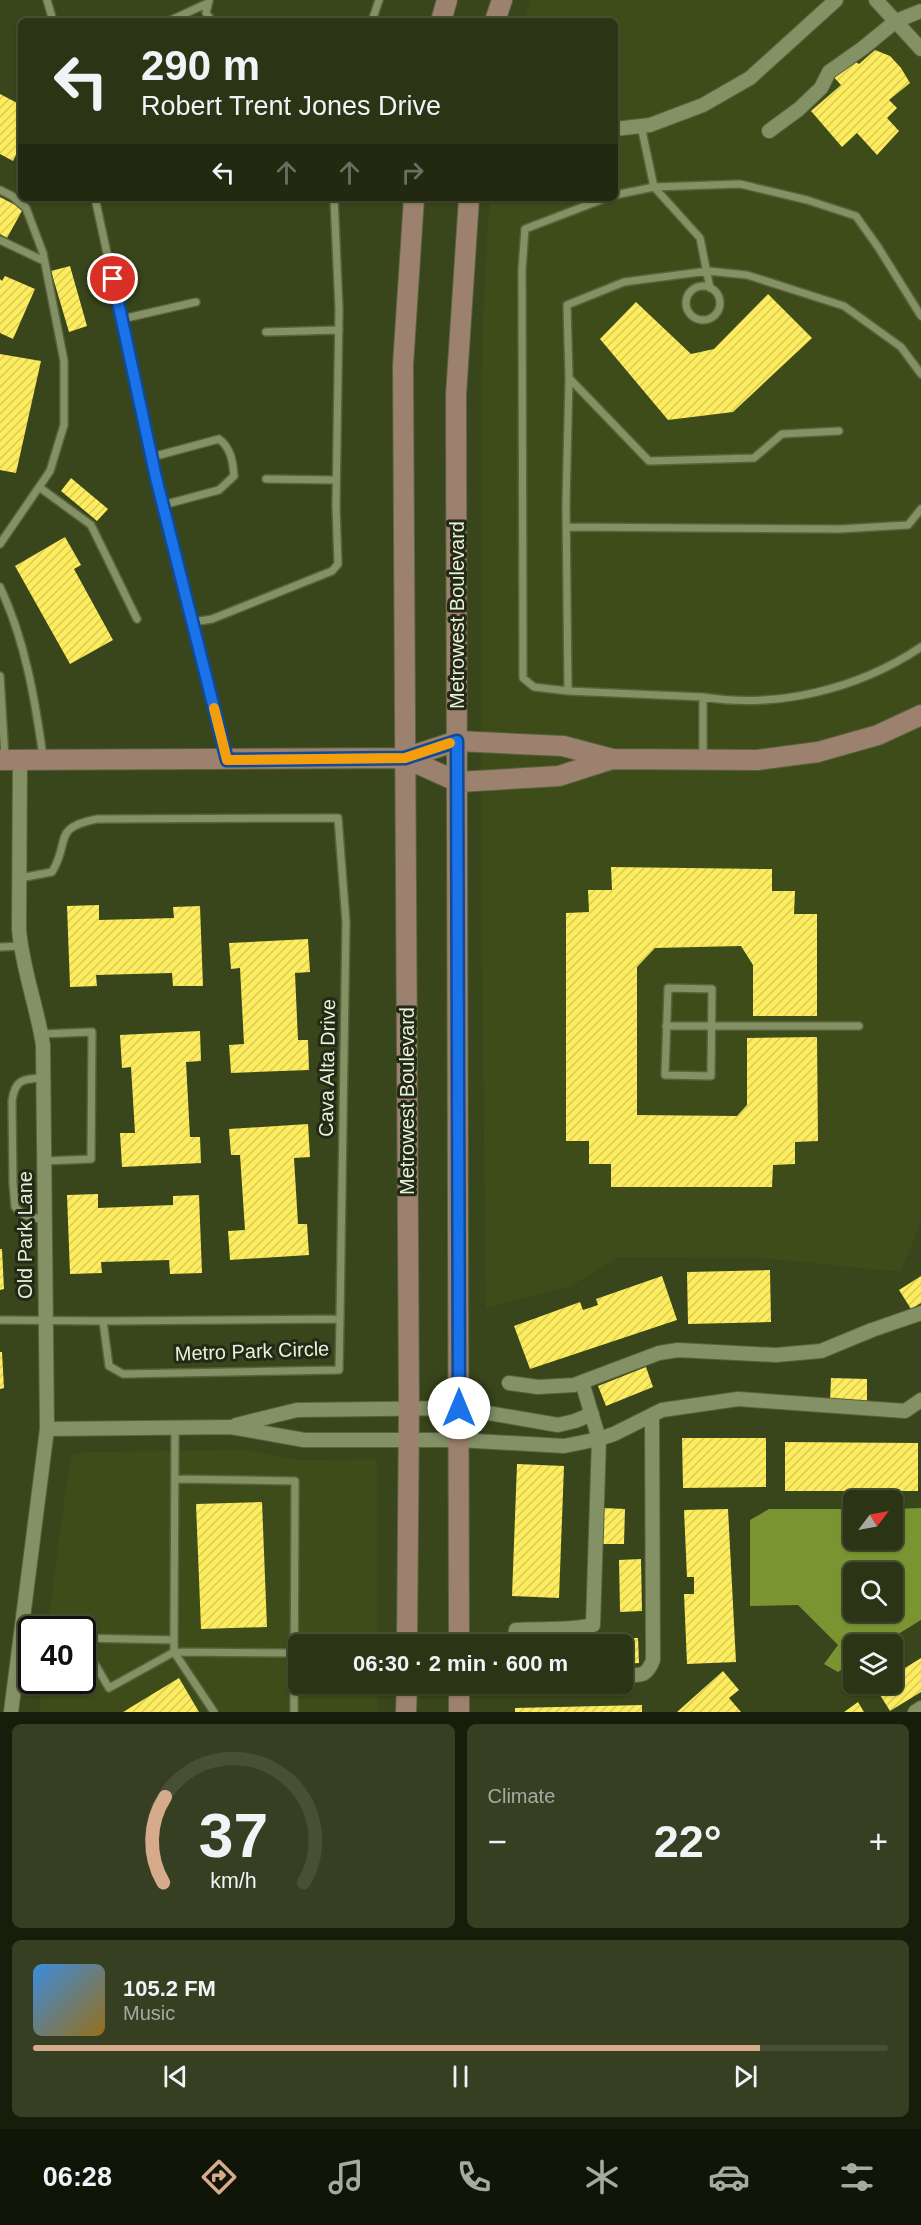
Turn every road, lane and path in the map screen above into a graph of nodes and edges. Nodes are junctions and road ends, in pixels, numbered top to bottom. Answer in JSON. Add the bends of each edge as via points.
{"nodes":[{"id":1,"x":47,"y":0,"type":"edge"},
{"id":2,"x":379,"y":0,"type":"edge"},
{"id":3,"x":447,"y":0,"type":"edge"},
{"id":4,"x":502,"y":0,"type":"edge"},
{"id":5,"x":836,"y":0,"type":"edge"},
{"id":6,"x":876,"y":0,"type":"edge"},
{"id":7,"x":209,"y":1,"type":"edge"},
{"id":8,"x":921,"y":10,"type":"edge"},
{"id":9,"x":52,"y":18,"type":"edge"},
{"id":10,"x":176,"y":18,"type":"edge"},
{"id":11,"x":210,"y":18,"type":"edge"},
{"id":12,"x":373,"y":18,"type":"edge"},
{"id":13,"x":442,"y":18,"type":"edge"},
{"id":14,"x":496,"y":18,"type":"edge"},
{"id":15,"x":896,"y":21,"type":"junction"},
{"id":16,"x":921,"y":49,"type":"edge"},
{"id":17,"x":641,"y":126,"type":"junction"},
{"id":18,"x":618,"y":129,"type":"edge"},
{"id":19,"x":769,"y":131,"type":"dead end"},
{"id":20,"x":654,"y":188,"type":"junction"},
{"id":21,"x":0,"y":190,"type":"edge"},
{"id":22,"x":618,"y":194,"type":"edge"},
{"id":23,"x":96,"y":201,"type":"edge"},
{"id":24,"x":334,"y":201,"type":"edge"},
{"id":25,"x":414,"y":201,"type":"edge"},
{"id":26,"x":469,"y":201,"type":"edge"},
{"id":27,"x":598,"y":201,"type":"edge"},
{"id":28,"x":0,"y":240,"type":"edge"},
{"id":29,"x":44,"y":261,"type":"junction"},
{"id":30,"x":708,"y":271,"type":"junction"},
{"id":31,"x":710,"y":288,"type":"junction"},
{"id":32,"x":196,"y":302,"type":"dead end"},
{"id":33,"x":921,"y":316,"type":"edge"},
{"id":34,"x":122,"y":320,"type":"junction"},
{"id":35,"x":339,"y":330,"type":"junction"},
{"id":36,"x":266,"y":332,"type":"dead end"},
{"id":37,"x":921,"y":374,"type":"edge"},
{"id":38,"x":569,"y":378,"type":"junction"},
{"id":39,"x":839,"y":431,"type":"dead end"},
{"id":40,"x":152,"y":457,"type":"junction"},
{"id":41,"x":266,"y":479,"type":"dead end"},
{"id":42,"x":336,"y":480,"type":"junction"},
{"id":43,"x":39,"y":487,"type":"junction"},
{"id":44,"x":163,"y":505,"type":"junction"},
{"id":45,"x":921,"y":509,"type":"edge"},
{"id":46,"x":566,"y":527,"type":"junction"},
{"id":47,"x":0,"y":544,"type":"edge"},
{"id":48,"x":0,"y":587,"type":"edge"},
{"id":49,"x":137,"y":619,"type":"dead end"},
{"id":50,"x":193,"y":622,"type":"junction"},
{"id":51,"x":921,"y":647,"type":"edge"},
{"id":52,"x":0,"y":676,"type":"edge"},
{"id":53,"x":568,"y":691,"type":"junction"},
{"id":54,"x":703,"y":697,"type":"junction"},
{"id":55,"x":921,"y":715,"type":"edge"},
{"id":56,"x":457,"y":741,"type":"junction"},
{"id":57,"x":405,"y":758,"type":"junction"},
{"id":58,"x":8,"y":759,"type":"edge"},
{"id":59,"x":43,"y":759,"type":"junction"},
{"id":60,"x":612,"y":759,"type":"junction"},
{"id":61,"x":227,"y":760,"type":"junction"},
{"id":62,"x":703,"y":760,"type":"junction"},
{"id":63,"x":458,"y":782,"type":"junction"},
{"id":64,"x":20,"y":878,"type":"junction"},
{"id":65,"x":0,"y":946,"type":"edge"},
{"id":66,"x":20,"y":946,"type":"junction"},
{"id":67,"x":666,"y":1026,"type":"junction"},
{"id":68,"x":859,"y":1026,"type":"dead end"},
{"id":69,"x":712,"y":1027,"type":"junction"},
{"id":70,"x":41,"y":1034,"type":"junction"},
{"id":71,"x":43,"y":1078,"type":"junction"},
{"id":72,"x":44,"y":1161,"type":"junction"},
{"id":73,"x":44,"y":1220,"type":"junction"},
{"id":74,"x":921,"y":1313,"type":"edge"},
{"id":75,"x":340,"y":1319,"type":"junction"},
{"id":76,"x":0,"y":1320,"type":"edge"},
{"id":77,"x":45,"y":1321,"type":"junction"},
{"id":78,"x":103,"y":1321,"type":"junction"},
{"id":79,"x":582,"y":1382,"type":"junction"},
{"id":80,"x":509,"y":1383,"type":"dead end"},
{"id":81,"x":921,"y":1400,"type":"edge"},
{"id":82,"x":409,"y":1408,"type":"junction"},
{"id":83,"x":459,"y":1408,"type":"junction"},
{"id":84,"x":592,"y":1414,"type":"junction"},
{"id":85,"x":652,"y":1415,"type":"junction"},
{"id":86,"x":176,"y":1427,"type":"junction"},
{"id":87,"x":231,"y":1427,"type":"junction"},
{"id":88,"x":47,"y":1429,"type":"junction"},
{"id":89,"x":599,"y":1439,"type":"junction"},
{"id":90,"x":458,"y":1440,"type":"junction"},
{"id":91,"x":408,"y":1441,"type":"junction"},
{"id":92,"x":176,"y":1479,"type":"junction"},
{"id":93,"x":28,"y":1616,"type":"edge"},
{"id":94,"x":294,"y":1634,"type":"edge"},
{"id":95,"x":407,"y":1634,"type":"edge"},
{"id":96,"x":459,"y":1634,"type":"edge"},
{"id":97,"x":515,"y":1634,"type":"edge"},
{"id":98,"x":96,"y":1640,"type":"edge"},
{"id":99,"x":174,"y":1640,"type":"junction"},
{"id":100,"x":174,"y":1652,"type":"junction"},
{"id":101,"x":288,"y":1653,"type":"edge"},
{"id":102,"x":96,"y":1664,"type":"edge"},
{"id":103,"x":18,"y":1675,"type":"edge"},
{"id":104,"x":633,"y":1675,"type":"edge"},
{"id":105,"x":294,"y":1694,"type":"edge"},
{"id":106,"x":407,"y":1694,"type":"edge"},
{"id":107,"x":459,"y":1694,"type":"edge"},
{"id":108,"x":921,"y":1709,"type":"edge"},
{"id":109,"x":11,"y":1712,"type":"edge"},
{"id":110,"x":214,"y":1712,"type":"edge"},
{"id":111,"x":294,"y":1712,"type":"edge"},
{"id":112,"x":406,"y":1712,"type":"edge"},
{"id":113,"x":459,"y":1712,"type":"edge"},
{"id":114,"x":915,"y":1712,"type":"edge"}],
"edges":[{"from":1,"to":9,"type":"lane"},
{"from":2,"to":12,"type":"lane"},
{"from":3,"to":13,"type":"street"},
{"from":4,"to":14,"type":"street"},
{"from":5,"to":17,"type":"street","via":[[750,78],[703,105]]},
{"from":6,"to":15,"type":"street"},
{"from":7,"to":10,"type":"lane"},
{"from":7,"to":11,"type":"lane","via":[[206,13]]},
{"from":8,"to":15,"type":"street"},
{"from":15,"to":16,"type":"street"},
{"from":15,"to":19,"type":"street","via":[[829,72],[806,102]]},
{"from":17,"to":18,"type":"street"},
{"from":17,"to":20,"type":"lane"},
{"from":20,"to":22,"type":"lane"},
{"from":20,"to":30,"type":"lane","via":[[700,238]]},
{"from":20,"to":33,"type":"lane","via":[[740,184],[856,216]]},
{"from":21,"to":29,"type":"lane","via":[[26,208]]},
{"from":23,"to":34,"type":"lane"},
{"from":24,"to":35,"type":"lane"},
{"from":25,"to":57,"type":"street","name":"Metrowest Boulevard","via":[[403,365]]},
{"from":26,"to":56,"type":"street","name":"Metrowest Boulevard","via":[[456,395]]},
{"from":27,"to":53,"type":"lane","via":[[525,228],[522,269],[523,678],[534,687]]},
{"from":28,"to":29,"type":"lane"},
{"from":29,"to":43,"type":"lane","via":[[64,361],[64,425],[50,471]]},
{"from":30,"to":31,"type":"lane"},
{"from":30,"to":37,"type":"lane","via":[[747,275],[844,306],[901,347]]},
{"from":30,"to":38,"type":"lane","via":[[624,282],[567,305]]},
{"from":31,"to":31,"type":"lane","via":[[720,300],[719,311],[706,320],[695,318],[687,310],[690,293],[699,287]]},
{"from":32,"to":34,"type":"lane"},
{"from":34,"to":40,"type":"lane"},
{"from":35,"to":36,"type":"lane"},
{"from":35,"to":42,"type":"lane"},
{"from":38,"to":39,"type":"lane","via":[[649,461],[754,458],[782,434]]},
{"from":38,"to":46,"type":"lane"},
{"from":40,"to":44,"type":"lane"},
{"from":40,"to":44,"type":"lane","via":[[219,440],[233,461],[234,476],[219,490]]},
{"from":41,"to":42,"type":"lane"},
{"from":42,"to":50,"type":"lane","via":[[338,564],[332,572],[212,619]]},
{"from":43,"to":47,"type":"lane"},
{"from":43,"to":49,"type":"lane","via":[[91,525]]},
{"from":44,"to":50,"type":"lane"},
{"from":45,"to":46,"type":"lane","via":[[908,525],[883,527]]},
{"from":46,"to":53,"type":"lane"},
{"from":48,"to":59,"type":"lane","via":[[17,628],[36,703]]},
{"from":50,"to":61,"type":"lane"},
{"from":51,"to":54,"type":"lane","via":[[867,676],[798,696],[724,700]]},
{"from":52,"to":58,"type":"lane"},
{"from":53,"to":54,"type":"lane"},
{"from":54,"to":62,"type":"lane"},
{"from":55,"to":62,"type":"street","via":[[878,735],[818,752],[757,760]]},
{"from":56,"to":57,"type":"street"},
{"from":56,"to":60,"type":"street","via":[[563,746]]},
{"from":56,"to":63,"type":"street","name":"Metrowest Boulevard"},
{"from":57,"to":61,"type":"street"},
{"from":57,"to":63,"type":"street"},
{"from":57,"to":82,"type":"street","name":"Metrowest Boulevard"},
{"from":58,"to":59,"type":"street"},
{"from":58,"to":64,"type":"street","name":"Old Park Lane"},
{"from":59,"to":61,"type":"street"},
{"from":60,"to":62,"type":"street"},
{"from":60,"to":63,"type":"street","via":[[559,776]]},
{"from":63,"to":83,"type":"street","name":"Metrowest Boulevard"},
{"from":64,"to":66,"type":"street","name":"Old Park Lane"},
{"from":64,"to":75,"type":"lane","name":"Cava Alta Drive","via":[[52,872],[65,833],[79,823],[97,819],[338,818],[346,922]]},
{"from":65,"to":66,"type":"lane"},
{"from":66,"to":70,"type":"street","name":"Old Park Lane"},
{"from":67,"to":69,"type":"lane"},
{"from":67,"to":69,"type":"lane","via":[[668,988],[712,989]]},
{"from":67,"to":69,"type":"lane","via":[[665,1075],[700,1076],[711,1076]]},
{"from":68,"to":69,"type":"lane"},
{"from":70,"to":71,"type":"street","name":"Old Park Lane"},
{"from":70,"to":72,"type":"lane","via":[[92,1032],[91,1159]]},
{"from":71,"to":72,"type":"street","name":"Old Park Lane"},
{"from":71,"to":73,"type":"lane","via":[[20,1081],[14,1088],[12,1113],[15,1207],[24,1215]]},
{"from":72,"to":73,"type":"street","name":"Old Park Lane"},
{"from":73,"to":77,"type":"street","name":"Old Park Lane"},
{"from":74,"to":79,"type":"street","via":[[821,1351],[776,1355],[678,1350],[659,1353]]},
{"from":75,"to":78,"type":"lane","name":"Metro Park Circle"},
{"from":75,"to":78,"type":"lane","name":"Metro Park Circle","via":[[339,1370],[123,1374],[109,1366]]},
{"from":76,"to":77,"type":"lane","name":"Metro Park Circle"},
{"from":77,"to":78,"type":"lane","name":"Metro Park Circle"},
{"from":77,"to":88,"type":"street","name":"Old Park Lane"},
{"from":79,"to":80,"type":"street","via":[[550,1386]]},
{"from":79,"to":84,"type":"street"},
{"from":81,"to":85,"type":"street","via":[[905,1411],[738,1399],[662,1410]]},
{"from":82,"to":83,"type":"street"},
{"from":82,"to":87,"type":"street","via":[[297,1410]]},
{"from":82,"to":91,"type":"street","name":"Metrowest Boulevard"},
{"from":83,"to":84,"type":"street","via":[[558,1425]]},
{"from":83,"to":90,"type":"street","name":"Metrowest Boulevard"},
{"from":84,"to":89,"type":"street"},
{"from":85,"to":89,"type":"street"},
{"from":85,"to":104,"type":"street","via":[[653,1660],[643,1675]]},
{"from":86,"to":87,"type":"street"},
{"from":86,"to":88,"type":"street"},
{"from":86,"to":92,"type":"lane"},
{"from":87,"to":91,"type":"street","via":[[304,1440]]},
{"from":88,"to":93,"type":"street","name":"Old Park Lane"},
{"from":89,"to":90,"type":"street","via":[[564,1446]]},
{"from":89,"to":97,"type":"street","via":[[593,1625],[578,1629],[516,1630]]},
{"from":90,"to":91,"type":"street"},
{"from":90,"to":96,"type":"street","name":"Metrowest Boulevard"},
{"from":91,"to":95,"type":"street","name":"Metrowest Boulevard"},
{"from":92,"to":94,"type":"lane","via":[[295,1481]]},
{"from":92,"to":99,"type":"lane"},
{"from":98,"to":99,"type":"lane"},
{"from":99,"to":100,"type":"lane"},
{"from":100,"to":101,"type":"lane"},
{"from":100,"to":102,"type":"lane","via":[[110,1688]]},
{"from":100,"to":110,"type":"lane"},
{"from":103,"to":109,"type":"street","name":"Old Park Lane"},
{"from":105,"to":111,"type":"lane"},
{"from":106,"to":112,"type":"street"},
{"from":107,"to":113,"type":"street"},
{"from":108,"to":114,"type":"street"}]}
